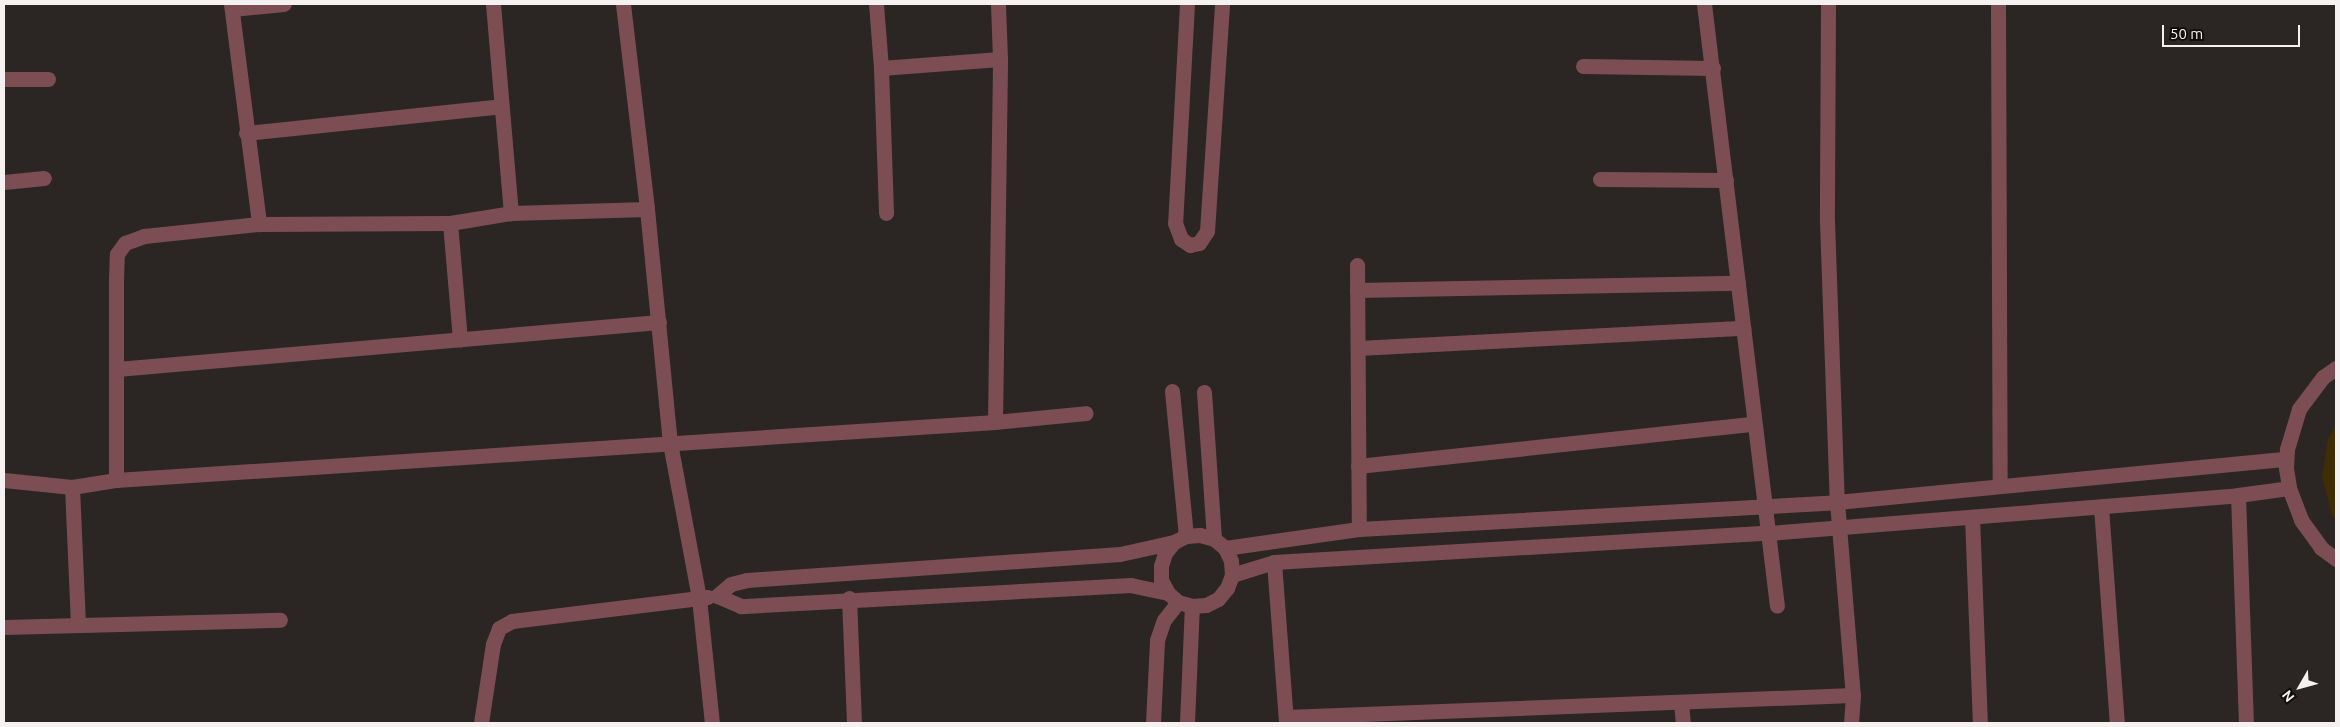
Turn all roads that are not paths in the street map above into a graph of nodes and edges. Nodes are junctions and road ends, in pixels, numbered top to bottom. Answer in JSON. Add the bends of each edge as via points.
{"nodes":[{"id":1,"x":284,"y":4,"type":"edge"},
{"id":2,"x":493,"y":4,"type":"edge"},
{"id":3,"x":623,"y":4,"type":"edge"},
{"id":4,"x":876,"y":4,"type":"edge"},
{"id":5,"x":998,"y":4,"type":"edge"},
{"id":6,"x":1187,"y":4,"type":"edge"},
{"id":7,"x":1222,"y":4,"type":"edge"},
{"id":8,"x":1704,"y":4,"type":"edge"},
{"id":9,"x":1828,"y":4,"type":"edge"},
{"id":10,"x":1998,"y":4,"type":"edge"},
{"id":11,"x":231,"y":6,"type":"edge"},
{"id":12,"x":1000,"y":59,"type":"junction"},
{"id":13,"x":1583,"y":66,"type":"dead end"},
{"id":14,"x":881,"y":68,"type":"junction"},
{"id":15,"x":1712,"y":68,"type":"junction"},
{"id":16,"x":4,"y":79,"type":"edge"},
{"id":17,"x":48,"y":79,"type":"dead end"},
{"id":18,"x":501,"y":106,"type":"junction"},
{"id":19,"x":246,"y":133,"type":"junction"},
{"id":20,"x":44,"y":178,"type":"dead end"},
{"id":21,"x":1600,"y":179,"type":"dead end"},
{"id":22,"x":1726,"y":180,"type":"junction"},
{"id":23,"x":4,"y":182,"type":"edge"},
{"id":24,"x":647,"y":209,"type":"junction"},
{"id":25,"x":511,"y":213,"type":"junction"},
{"id":26,"x":886,"y":213,"type":"dead end"},
{"id":27,"x":450,"y":223,"type":"junction"},
{"id":28,"x":259,"y":224,"type":"junction"},
{"id":29,"x":1357,"y":265,"type":"dead end"},
{"id":30,"x":1738,"y":283,"type":"junction"},
{"id":31,"x":1357,"y":290,"type":"junction"},
{"id":32,"x":659,"y":322,"type":"junction"},
{"id":33,"x":1742,"y":328,"type":"junction"},
{"id":34,"x":460,"y":340,"type":"junction"},
{"id":35,"x":1358,"y":348,"type":"junction"},
{"id":36,"x":2336,"y":368,"type":"edge"},
{"id":37,"x":117,"y":369,"type":"junction"},
{"id":38,"x":1172,"y":391,"type":"dead end"},
{"id":39,"x":1204,"y":392,"type":"dead end"},
{"id":40,"x":1086,"y":413,"type":"dead end"},
{"id":41,"x":996,"y":422,"type":"junction"},
{"id":42,"x":1753,"y":424,"type":"junction"},
{"id":43,"x":670,"y":442,"type":"junction"},
{"id":44,"x":2286,"y":459,"type":"junction"},
{"id":45,"x":1358,"y":466,"type":"junction"},
{"id":46,"x":4,"y":480,"type":"edge"},
{"id":47,"x":116,"y":480,"type":"junction"},
{"id":48,"x":2000,"y":486,"type":"junction"},
{"id":49,"x":72,"y":487,"type":"junction"},
{"id":50,"x":2289,"y":488,"type":"junction"},
{"id":51,"x":2238,"y":495,"type":"junction"},
{"id":52,"x":1837,"y":502,"type":"junction"},
{"id":53,"x":1762,"y":504,"type":"junction"},
{"id":54,"x":2100,"y":507,"type":"junction"},
{"id":55,"x":1972,"y":517,"type":"junction"},
{"id":56,"x":1839,"y":528,"type":"junction"},
{"id":57,"x":1359,"y":529,"type":"junction"},
{"id":58,"x":1769,"y":534,"type":"junction"},
{"id":59,"x":1180,"y":539,"type":"junction"},
{"id":60,"x":1219,"y":544,"type":"junction"},
{"id":61,"x":2336,"y":559,"type":"edge"},
{"id":62,"x":1274,"y":562,"type":"junction"},
{"id":63,"x":1232,"y":575,"type":"junction"},
{"id":64,"x":717,"y":596,"type":"junction"},
{"id":65,"x":699,"y":598,"type":"junction"},
{"id":66,"x":849,"y":598,"type":"junction"},
{"id":67,"x":1179,"y":600,"type":"junction"},
{"id":68,"x":1777,"y":606,"type":"dead end"},
{"id":69,"x":280,"y":620,"type":"dead end"},
{"id":70,"x":78,"y":623,"type":"junction"},
{"id":71,"x":4,"y":627,"type":"edge"},
{"id":72,"x":1852,"y":695,"type":"junction"},
{"id":73,"x":1680,"y":702,"type":"junction"},
{"id":74,"x":1286,"y":720,"type":"edge"},
{"id":75,"x":481,"y":723,"type":"edge"},
{"id":76,"x":712,"y":723,"type":"edge"},
{"id":77,"x":854,"y":723,"type":"edge"},
{"id":78,"x":1153,"y":723,"type":"edge"},
{"id":79,"x":1187,"y":723,"type":"edge"},
{"id":80,"x":1683,"y":723,"type":"edge"},
{"id":81,"x":1852,"y":723,"type":"edge"},
{"id":82,"x":1980,"y":723,"type":"edge"},
{"id":83,"x":2117,"y":723,"type":"edge"},
{"id":84,"x":2246,"y":723,"type":"edge"}],
"edges":[{"from":1,"to":11,"type":"street"},
{"from":2,"to":18,"type":"street"},
{"from":3,"to":24,"type":"street"},
{"from":4,"to":14,"type":"street"},
{"from":5,"to":12,"type":"street"},
{"from":6,"to":7,"type":"street","via":[[1175,223],[1181,239],[1190,245],[1199,244],[1207,231]]},
{"from":8,"to":15,"type":"street"},
{"from":9,"to":52,"type":"street","via":[[1827,221]]},
{"from":10,"to":48,"type":"street"},
{"from":11,"to":19,"type":"street"},
{"from":12,"to":14,"type":"street"},
{"from":12,"to":41,"type":"street"},
{"from":13,"to":15,"type":"street"},
{"from":14,"to":26,"type":"street"},
{"from":15,"to":22,"type":"street"},
{"from":16,"to":17,"type":"street"},
{"from":18,"to":19,"type":"street"},
{"from":18,"to":25,"type":"street"},
{"from":19,"to":28,"type":"street"},
{"from":20,"to":23,"type":"street"},
{"from":21,"to":22,"type":"street"},
{"from":22,"to":30,"type":"street"},
{"from":24,"to":25,"type":"street"},
{"from":24,"to":32,"type":"street"},
{"from":25,"to":27,"type":"street"},
{"from":27,"to":28,"type":"street"},
{"from":27,"to":34,"type":"street"},
{"from":28,"to":37,"type":"street","via":[[144,236],[125,243],[117,254]]},
{"from":29,"to":31,"type":"street"},
{"from":30,"to":31,"type":"street"},
{"from":30,"to":33,"type":"street"},
{"from":31,"to":35,"type":"street"},
{"from":32,"to":34,"type":"street"},
{"from":32,"to":43,"type":"street"},
{"from":33,"to":35,"type":"street"},
{"from":33,"to":42,"type":"street"},
{"from":34,"to":37,"type":"street"},
{"from":35,"to":45,"type":"street"},
{"from":36,"to":44,"type":"street","via":[[2323,376],[2299,409]]},
{"from":37,"to":47,"type":"street"},
{"from":38,"to":59,"type":"street"},
{"from":39,"to":60,"type":"street"},
{"from":40,"to":41,"type":"street"},
{"from":41,"to":43,"type":"street"},
{"from":42,"to":45,"type":"street"},
{"from":42,"to":53,"type":"street"},
{"from":43,"to":47,"type":"street"},
{"from":43,"to":65,"type":"street"},
{"from":44,"to":48,"type":"street"},
{"from":44,"to":50,"type":"street"},
{"from":45,"to":57,"type":"street"},
{"from":46,"to":49,"type":"street"},
{"from":47,"to":49,"type":"street"},
{"from":48,"to":52,"type":"street"},
{"from":49,"to":70,"type":"street"},
{"from":50,"to":51,"type":"street"},
{"from":50,"to":61,"type":"street","via":[[2301,520],[2321,548]]},
{"from":51,"to":54,"type":"street"},
{"from":51,"to":84,"type":"street"},
{"from":52,"to":53,"type":"street"},
{"from":52,"to":56,"type":"street"},
{"from":53,"to":57,"type":"street"},
{"from":53,"to":58,"type":"street"},
{"from":54,"to":55,"type":"street"},
{"from":54,"to":83,"type":"street"},
{"from":55,"to":56,"type":"street"},
{"from":55,"to":82,"type":"street"},
{"from":56,"to":58,"type":"street"},
{"from":56,"to":72,"type":"street"},
{"from":57,"to":60,"type":"street"},
{"from":58,"to":62,"type":"street"},
{"from":58,"to":68,"type":"street"},
{"from":59,"to":60,"type":"street","via":[[1200,535]]},
{"from":59,"to":64,"type":"street","via":[[1120,554],[747,580],[731,584]]},
{"from":59,"to":67,"type":"street","via":[[1165,552],[1160,566],[1162,580]]},
{"from":60,"to":63,"type":"street","via":[[1231,561]]},
{"from":62,"to":63,"type":"street"},
{"from":62,"to":74,"type":"street"},
{"from":63,"to":67,"type":"street","via":[[1228,588],[1218,599],[1206,605]]},
{"from":64,"to":65,"type":"street"},
{"from":64,"to":66,"type":"street","via":[[741,606]]},
{"from":65,"to":75,"type":"street","via":[[512,621],[499,628],[493,644]]},
{"from":65,"to":76,"type":"street"},
{"from":66,"to":67,"type":"street","via":[[1131,585]]},
{"from":66,"to":77,"type":"street"},
{"from":67,"to":78,"type":"street","via":[[1164,620],[1157,640]]},
{"from":67,"to":79,"type":"street"},
{"from":69,"to":70,"type":"street"},
{"from":70,"to":71,"type":"street"},
{"from":72,"to":73,"type":"street"},
{"from":72,"to":81,"type":"street"},
{"from":73,"to":74,"type":"street"},
{"from":73,"to":80,"type":"street"}]}
